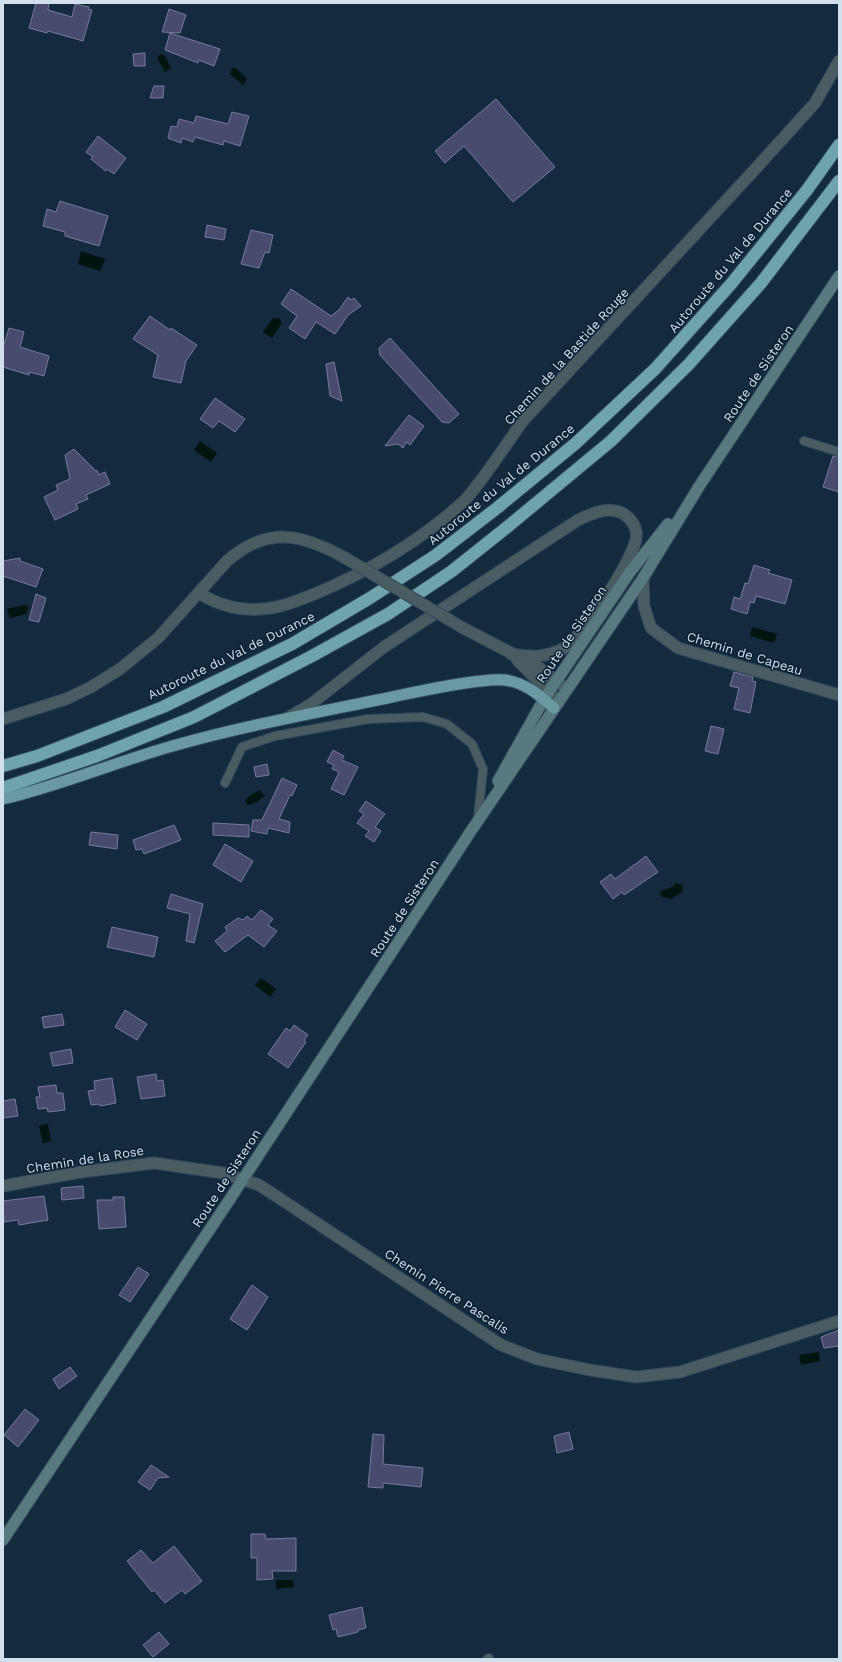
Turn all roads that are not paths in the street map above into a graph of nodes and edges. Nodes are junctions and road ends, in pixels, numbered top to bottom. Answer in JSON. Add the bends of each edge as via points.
{"nodes":[{"id":1,"x":839,"y":61,"type":"edge"},
{"id":2,"x":839,"y":145,"type":"edge"},
{"id":3,"x":839,"y":181,"type":"edge"},
{"id":4,"x":839,"y":276,"type":"edge"},
{"id":5,"x":804,"y":441,"type":"dead end"},
{"id":6,"x":839,"y":452,"type":"edge"},
{"id":7,"x":700,"y":484,"type":"junction"},
{"id":8,"x":642,"y":578,"type":"junction"},
{"id":9,"x":199,"y":593,"type":"junction"},
{"id":10,"x":511,"y":654,"type":"junction"},
{"id":11,"x":557,"y":681,"type":"junction"},
{"id":12,"x":567,"y":689,"type":"junction"},
{"id":13,"x":839,"y":695,"type":"edge"},
{"id":14,"x":547,"y":696,"type":"junction"},
{"id":15,"x":557,"y":705,"type":"junction"},
{"id":16,"x":286,"y":718,"type":"junction"},
{"id":17,"x":3,"y":719,"type":"edge"},
{"id":18,"x":3,"y":766,"type":"edge"},
{"id":19,"x":224,"y":783,"type":"dead end"},
{"id":20,"x":3,"y":788,"type":"edge"},
{"id":21,"x":3,"y":799,"type":"edge"},
{"id":22,"x":478,"y":818,"type":"junction"},
{"id":23,"x":471,"y":831,"type":"junction"},
{"id":24,"x":243,"y":1178,"type":"junction"},
{"id":25,"x":3,"y":1186,"type":"edge"},
{"id":26,"x":839,"y":1321,"type":"edge"},
{"id":27,"x":3,"y":1540,"type":"edge"}],
"edges":[{"from":1,"to":9,"type":"street","name":"Chemin de la Bastide Rouge","via":[[815,103],[522,422],[466,499],[420,537],[387,559],[332,586],[278,607],[245,610],[220,605]]},
{"from":2,"to":18,"type":"highway","name":"Autoroute du Val de Durance","via":[[807,190],[731,284],[654,369],[576,442],[436,555],[292,644],[163,707],[37,756]]},
{"from":3,"to":20,"type":"highway","via":[[761,283],[689,364],[611,441],[452,571],[388,614],[194,717],[97,756]]},
{"from":4,"to":7,"type":"main road","name":"Route de Sisteron"},
{"from":5,"to":6,"type":"lane"},
{"from":7,"to":8,"type":"main road","name":"Route de Sisteron"},
{"from":7,"to":11,"type":"main road","name":"Route de Sisteron","via":[[630,572]]},
{"from":8,"to":12,"type":"main road","name":"Route de Sisteron"},
{"from":8,"to":13,"type":"street","name":"Chemin de Capeau","via":[[644,606],[651,628],[678,648]]},
{"from":9,"to":10,"type":"street","bridge":true,"via":[[236,553],[257,541],[281,536],[307,540],[347,559]]},
{"from":9,"to":17,"type":"street","via":[[158,638],[120,669],[66,699]]},
{"from":10,"to":11,"type":"street"},
{"from":10,"to":14,"type":"street"},
{"from":10,"to":16,"type":"street","via":[[530,657],[547,655],[564,648],[576,638],[616,581],[632,552],[637,539],[636,527],[630,518],[618,511],[604,510],[578,520],[384,647],[311,704]]},
{"from":11,"to":12,"type":"street"},
{"from":11,"to":14,"type":"main road","name":"Route de Sisteron"},
{"from":12,"to":15,"type":"main road","name":"Route de Sisteron"},
{"from":14,"to":15,"type":"highway"},
{"from":14,"to":16,"type":"highway","via":[[523,685],[492,680]]},
{"from":14,"to":22,"type":"main road","name":"Route de Sisteron"},
{"from":15,"to":23,"type":"main road","name":"Route de Sisteron"},
{"from":16,"to":21,"type":"highway","via":[[175,745],[32,792]]},
{"from":19,"to":22,"type":"lane","via":[[242,747],[275,736],[368,719],[423,717],[446,724],[472,744],[483,769]]},
{"from":22,"to":23,"type":"main road","name":"Route de Sisteron"},
{"from":23,"to":24,"type":"main road","name":"Route de Sisteron"},
{"from":24,"to":25,"type":"street","name":"Chemin de la Rose","via":[[154,1163],[81,1172]]},
{"from":24,"to":26,"type":"street","name":"Chemin Pierre Pascalis","via":[[259,1185],[502,1345],[537,1359],[636,1376],[680,1372]]},
{"from":24,"to":27,"type":"main road","name":"Route de Sisteron"}]}
